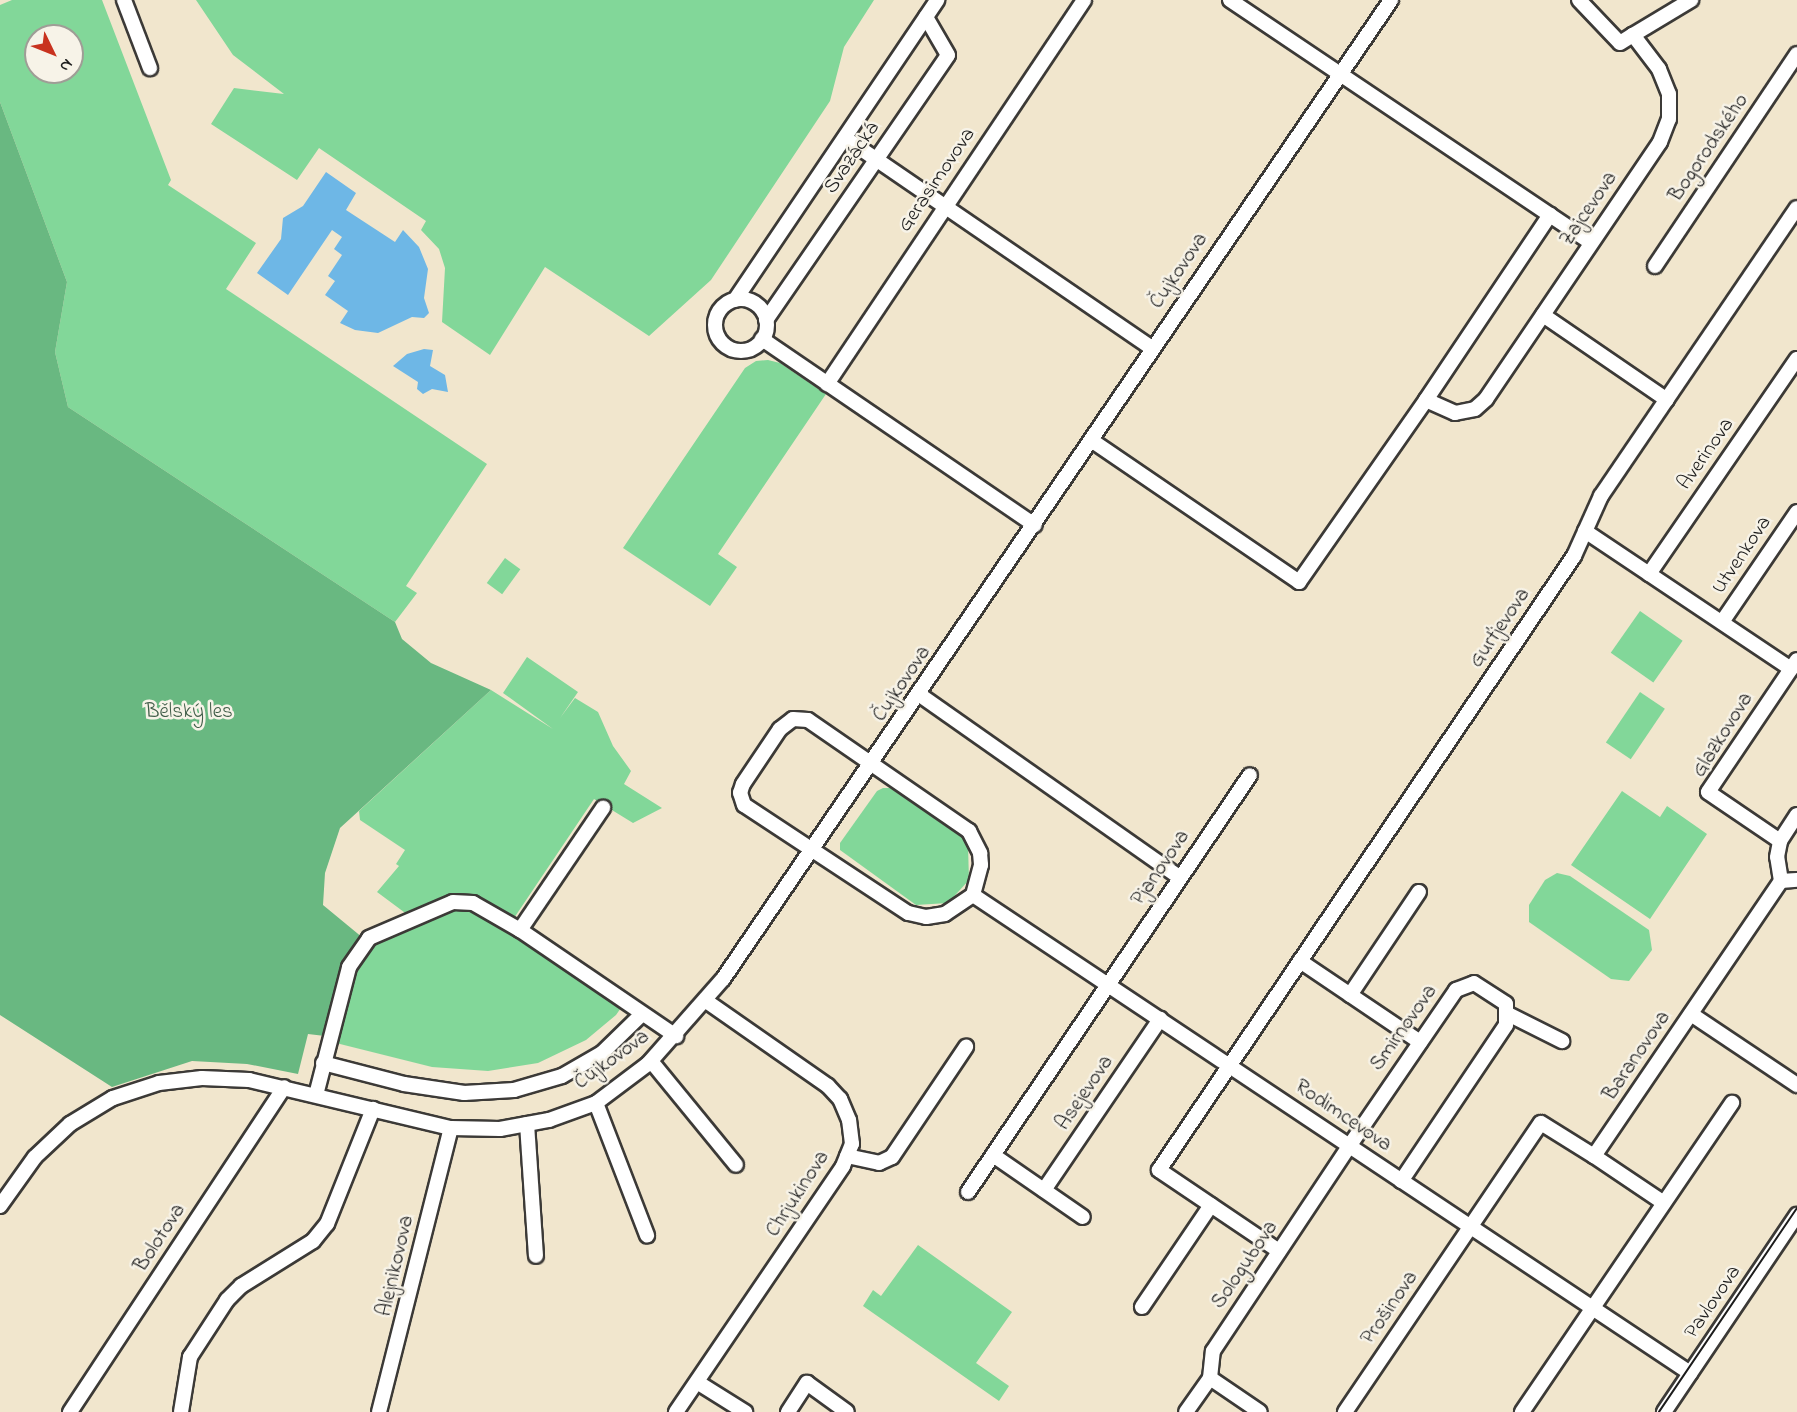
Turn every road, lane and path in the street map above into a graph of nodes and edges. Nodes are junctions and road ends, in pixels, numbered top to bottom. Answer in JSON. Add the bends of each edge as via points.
{"nodes":[{"id":1,"x":124,"y":0,"type":"edge"},
{"id":2,"x":937,"y":0,"type":"edge"},
{"id":3,"x":1084,"y":0,"type":"edge"},
{"id":4,"x":1230,"y":0,"type":"edge"},
{"id":5,"x":1391,"y":0,"type":"edge"},
{"id":6,"x":1579,"y":0,"type":"edge"},
{"id":7,"x":1691,"y":0,"type":"edge"},
{"id":8,"x":926,"y":17,"type":"junction"},
{"id":9,"x":1633,"y":35,"type":"junction"},
{"id":10,"x":1797,"y":54,"type":"edge"},
{"id":11,"x":150,"y":68,"type":"dead end"},
{"id":12,"x":1338,"y":73,"type":"junction"},
{"id":13,"x":845,"y":138,"type":"junction"},
{"id":14,"x":877,"y":159,"type":"junction"},
{"id":15,"x":945,"y":206,"type":"junction"},
{"id":16,"x":1797,"y":208,"type":"edge"},
{"id":17,"x":1550,"y":215,"type":"junction"},
{"id":18,"x":1591,"y":243,"type":"junction"},
{"id":19,"x":1655,"y":266,"type":"dead end"},
{"id":20,"x":735,"y":300,"type":"junction"},
{"id":21,"x":1542,"y":315,"type":"junction"},
{"id":22,"x":766,"y":320,"type":"junction"},
{"id":23,"x":762,"y":339,"type":"junction"},
{"id":24,"x":1152,"y":348,"type":"junction"},
{"id":25,"x":1797,"y":359,"type":"edge"},
{"id":26,"x":827,"y":384,"type":"junction"},
{"id":27,"x":1426,"y":400,"type":"junction"},
{"id":28,"x":1667,"y":400,"type":"junction"},
{"id":29,"x":1091,"y":440,"type":"junction"},
{"id":30,"x":1797,"y":512,"type":"edge"},
{"id":31,"x":1035,"y":525,"type":"junction"},
{"id":32,"x":1585,"y":531,"type":"junction"},
{"id":33,"x":1649,"y":574,"type":"junction"},
{"id":34,"x":1722,"y":622,"type":"junction"},
{"id":35,"x":1794,"y":664,"type":"edge"},
{"id":36,"x":920,"y":695,"type":"junction"},
{"id":37,"x":873,"y":763,"type":"junction"},
{"id":38,"x":1250,"y":775,"type":"dead end"},
{"id":39,"x":603,"y":808,"type":"dead end"},
{"id":40,"x":1797,"y":815,"type":"edge"},
{"id":41,"x":1780,"y":841,"type":"junction"},
{"id":42,"x":812,"y":850,"type":"junction"},
{"id":43,"x":1179,"y":877,"type":"junction"},
{"id":44,"x":1797,"y":880,"type":"edge"},
{"id":45,"x":1781,"y":881,"type":"junction"},
{"id":46,"x":1419,"y":892,"type":"dead end"},
{"id":47,"x":973,"y":895,"type":"junction"},
{"id":48,"x":520,"y":930,"type":"junction"},
{"id":49,"x":1300,"y":961,"type":"junction"},
{"id":50,"x":1107,"y":985,"type":"junction"},
{"id":51,"x":1350,"y":995,"type":"junction"},
{"id":52,"x":706,"y":1001,"type":"junction"},
{"id":53,"x":1506,"y":1013,"type":"junction"},
{"id":54,"x":642,"y":1014,"type":"junction"},
{"id":55,"x":1691,"y":1014,"type":"junction"},
{"id":56,"x":1160,"y":1020,"type":"junction"},
{"id":57,"x":676,"y":1036,"type":"junction"},
{"id":58,"x":1562,"y":1041,"type":"dead end"},
{"id":59,"x":1420,"y":1042,"type":"junction"},
{"id":60,"x":966,"y":1047,"type":"dead end"},
{"id":61,"x":651,"y":1061,"type":"junction"},
{"id":62,"x":323,"y":1063,"type":"junction"},
{"id":63,"x":1229,"y":1065,"type":"junction"},
{"id":64,"x":1797,"y":1085,"type":"edge"},
{"id":65,"x":284,"y":1087,"type":"junction"},
{"id":66,"x":316,"y":1095,"type":"junction"},
{"id":67,"x":596,"y":1103,"type":"junction"},
{"id":68,"x":1732,"y":1103,"type":"dead end"},
{"id":69,"x":373,"y":1109,"type":"junction"},
{"id":70,"x":527,"y":1124,"type":"junction"},
{"id":71,"x":451,"y":1128,"type":"junction"},
{"id":72,"x":1350,"y":1145,"type":"junction"},
{"id":73,"x":993,"y":1155,"type":"junction"},
{"id":74,"x":847,"y":1156,"type":"junction"},
{"id":75,"x":1594,"y":1156,"type":"junction"},
{"id":76,"x":736,"y":1165,"type":"dead end"},
{"id":77,"x":1401,"y":1180,"type":"junction"},
{"id":78,"x":1044,"y":1190,"type":"junction"},
{"id":79,"x":968,"y":1192,"type":"dead end"},
{"id":80,"x":1664,"y":1203,"type":"junction"},
{"id":81,"x":1211,"y":1205,"type":"junction"},
{"id":82,"x":0,"y":1206,"type":"edge"},
{"id":83,"x":1797,"y":1215,"type":"edge"},
{"id":84,"x":1083,"y":1217,"type":"dead end"},
{"id":85,"x":1470,"y":1228,"type":"junction"},
{"id":86,"x":647,"y":1235,"type":"dead end"},
{"id":87,"x":1279,"y":1251,"type":"junction"},
{"id":88,"x":536,"y":1256,"type":"dead end"},
{"id":89,"x":1142,"y":1307,"type":"dead end"},
{"id":90,"x":1593,"y":1310,"type":"junction"},
{"id":91,"x":1690,"y":1373,"type":"junction"},
{"id":92,"x":1210,"y":1378,"type":"junction"},
{"id":93,"x":697,"y":1382,"type":"junction"},
{"id":94,"x":70,"y":1412,"type":"edge"},
{"id":95,"x":181,"y":1412,"type":"edge"},
{"id":96,"x":379,"y":1412,"type":"edge"},
{"id":97,"x":676,"y":1412,"type":"edge"},
{"id":98,"x":745,"y":1412,"type":"edge"},
{"id":99,"x":788,"y":1412,"type":"edge"},
{"id":100,"x":847,"y":1412,"type":"edge"},
{"id":101,"x":1186,"y":1412,"type":"edge"},
{"id":102,"x":1260,"y":1412,"type":"edge"},
{"id":103,"x":1345,"y":1412,"type":"edge"},
{"id":104,"x":1522,"y":1412,"type":"edge"},
{"id":105,"x":1664,"y":1412,"type":"edge"}],
"edges":[{"from":1,"to":11,"type":"street"},
{"from":2,"to":8,"type":"street","name":"Svazácká"},
{"from":3,"to":15,"type":"street","name":"Gerasimovova"},
{"from":4,"to":12,"type":"street"},
{"from":5,"to":12,"type":"street","name":"Čujkovova"},
{"from":6,"to":9,"type":"street","via":[[1620,43]]},
{"from":7,"to":9,"type":"street"},
{"from":8,"to":13,"type":"street","name":"Svazácká"},
{"from":8,"to":14,"type":"street","name":"Svazácká","via":[[948,55]]},
{"from":9,"to":18,"type":"street","name":"Zajcevova","via":[[1659,69],[1669,94],[1669,119],[1660,142]]},
{"from":10,"to":19,"type":"street","name":"Bogorodského"},
{"from":12,"to":17,"type":"street"},
{"from":12,"to":24,"type":"street","name":"Čujkovova"},
{"from":13,"to":14,"type":"street"},
{"from":13,"to":20,"type":"street","name":"Svazácká"},
{"from":14,"to":15,"type":"street"},
{"from":14,"to":22,"type":"street","name":"Svazácká"},
{"from":15,"to":24,"type":"street"},
{"from":15,"to":26,"type":"street","name":"Gerasimovova"},
{"from":16,"to":28,"type":"street","name":"Gurťjevova"},
{"from":17,"to":18,"type":"street"},
{"from":17,"to":27,"type":"street","name":"Zajcevova"},
{"from":18,"to":21,"type":"street","name":"Zajcevova"},
{"from":20,"to":22,"type":"street","via":[[755,303]]},
{"from":20,"to":23,"type":"street","via":[[718,313],[718,337],[727,347],[739,351],[752,348]]},
{"from":21,"to":27,"type":"street","name":"Zajcevova","via":[[1475,409],[1455,413]]},
{"from":21,"to":28,"type":"street"},
{"from":22,"to":23,"type":"street"},
{"from":23,"to":26,"type":"street"},
{"from":24,"to":29,"type":"street","name":"Čujkovova"},
{"from":25,"to":33,"type":"street","name":"Averinova"},
{"from":26,"to":31,"type":"street"},
{"from":27,"to":29,"type":"street","name":"Zajcevova","via":[[1299,582]]},
{"from":28,"to":32,"type":"street","name":"Gurťjevova","via":[[1601,496]]},
{"from":29,"to":31,"type":"street","name":"Čujkovova"},
{"from":30,"to":34,"type":"street","name":"Utvenkova"},
{"from":31,"to":36,"type":"street","name":"Čujkovova"},
{"from":32,"to":33,"type":"street"},
{"from":32,"to":49,"type":"street","name":"Gurťjevova","via":[[1574,556]]},
{"from":33,"to":34,"type":"street"},
{"from":34,"to":35,"type":"street"},
{"from":35,"to":41,"type":"street","name":"Glazkovova","via":[[1708,792]]},
{"from":36,"to":37,"type":"street","name":"Čujkovova"},
{"from":36,"to":43,"type":"street"},
{"from":37,"to":42,"type":"street","name":"Čujkovova"},
{"from":37,"to":42,"type":"street","via":[[804,718],[788,722],[775,736],[743,784],[740,798]]},
{"from":37,"to":47,"type":"street","via":[[974,837],[981,866]]},
{"from":38,"to":43,"type":"street","name":"Pjanovova"},
{"from":39,"to":48,"type":"street"},
{"from":40,"to":41,"type":"street"},
{"from":41,"to":45,"type":"street","via":[[1777,857]]},
{"from":42,"to":47,"type":"street","via":[[918,916],[945,914]]},
{"from":42,"to":52,"type":"street","name":"Čujkovova"},
{"from":43,"to":50,"type":"street","name":"Pjanovova"},
{"from":44,"to":45,"type":"street"},
{"from":45,"to":55,"type":"street","name":"Baranovova"},
{"from":46,"to":51,"type":"street"},
{"from":47,"to":50,"type":"street","name":"Rodimcevova"},
{"from":48,"to":54,"type":"street","name":"Čujkovova"},
{"from":48,"to":62,"type":"street","name":"Čujkovova","via":[[473,903],[453,902],[369,938],[349,967]]},
{"from":49,"to":51,"type":"street"},
{"from":49,"to":63,"type":"street","name":"Gurťjevova"},
{"from":50,"to":56,"type":"street","name":"Rodimcevova"},
{"from":50,"to":73,"type":"street","name":"Asejevova"},
{"from":51,"to":59,"type":"street"},
{"from":52,"to":57,"type":"street","name":"Čujkovova"},
{"from":52,"to":74,"type":"street","name":"Chrjukinova","via":[[828,1086],[840,1099],[849,1120],[852,1144]]},
{"from":53,"to":58,"type":"street","name":"Smirnovova"},
{"from":53,"to":59,"type":"street","name":"Smirnovova","via":[[1506,1004],[1474,983],[1456,990]]},
{"from":53,"to":77,"type":"street","via":[[1506,1024]]},
{"from":54,"to":57,"type":"street","name":"Čujkovova"},
{"from":54,"to":62,"type":"street","via":[[602,1053],[562,1076],[514,1090],[444,1090]]},
{"from":55,"to":64,"type":"street"},
{"from":55,"to":75,"type":"street","name":"Baranovova"},
{"from":56,"to":63,"type":"street","name":"Rodimcevova"},
{"from":56,"to":78,"type":"street","name":"Asejevova"},
{"from":57,"to":61,"type":"street","name":"Čujkovova"},
{"from":59,"to":72,"type":"street","name":"Smirnovova"},
{"from":60,"to":74,"type":"street","via":[[892,1157],[879,1162]]},
{"from":61,"to":67,"type":"street","name":"Čujkovova"},
{"from":61,"to":76,"type":"street"},
{"from":62,"to":66,"type":"street","name":"Čujkovova"},
{"from":63,"to":72,"type":"street","name":"Rodimcevova"},
{"from":63,"to":81,"type":"street","name":"Gurťjevova","via":[[1159,1170]]},
{"from":65,"to":66,"type":"street","name":"Čujkovova"},
{"from":65,"to":82,"type":"street","name":"Čujkovova","via":[[249,1080],[202,1078],[159,1083],[113,1098],[70,1124],[34,1157]]},
{"from":65,"to":94,"type":"street","name":"Bolotova"},
{"from":66,"to":69,"type":"street","name":"Čujkovova"},
{"from":67,"to":70,"type":"street","name":"Čujkovova"},
{"from":67,"to":86,"type":"street"},
{"from":68,"to":80,"type":"street"},
{"from":69,"to":71,"type":"street","name":"Čujkovova"},
{"from":69,"to":95,"type":"street","via":[[327,1224],[313,1240],[241,1286],[227,1300],[190,1357]]},
{"from":70,"to":71,"type":"street","name":"Čujkovova","via":[[500,1129]]},
{"from":70,"to":88,"type":"street"},
{"from":71,"to":96,"type":"street","name":"Alejnikovova"},
{"from":72,"to":77,"type":"street","name":"Rodimcevova"},
{"from":72,"to":87,"type":"street","name":"Sologubova"},
{"from":73,"to":78,"type":"street"},
{"from":73,"to":79,"type":"street","name":"Asejevova"},
{"from":74,"to":93,"type":"street","name":"Chrjukinova"},
{"from":75,"to":80,"type":"street"},
{"from":75,"to":85,"type":"street","via":[[1541,1123]]},
{"from":77,"to":85,"type":"street","name":"Rodimcevova"},
{"from":78,"to":84,"type":"street"},
{"from":80,"to":90,"type":"street"},
{"from":81,"to":87,"type":"street"},
{"from":81,"to":89,"type":"street"},
{"from":83,"to":91,"type":"street","name":"Pavlovova"},
{"from":85,"to":90,"type":"street","name":"Rodimcevova"},
{"from":85,"to":103,"type":"street","name":"Prošinova"},
{"from":87,"to":92,"type":"street","name":"Sologubova","via":[[1213,1351]]},
{"from":90,"to":91,"type":"street","name":"Rodimcevova"},
{"from":90,"to":104,"type":"street"},
{"from":91,"to":105,"type":"street","name":"Pavlovova"},
{"from":92,"to":101,"type":"street","name":"Sologubova"},
{"from":92,"to":102,"type":"street"},
{"from":93,"to":97,"type":"street","name":"Chrjukinova"},
{"from":93,"to":98,"type":"street"},
{"from":99,"to":100,"type":"street","via":[[807,1383]]}]}
